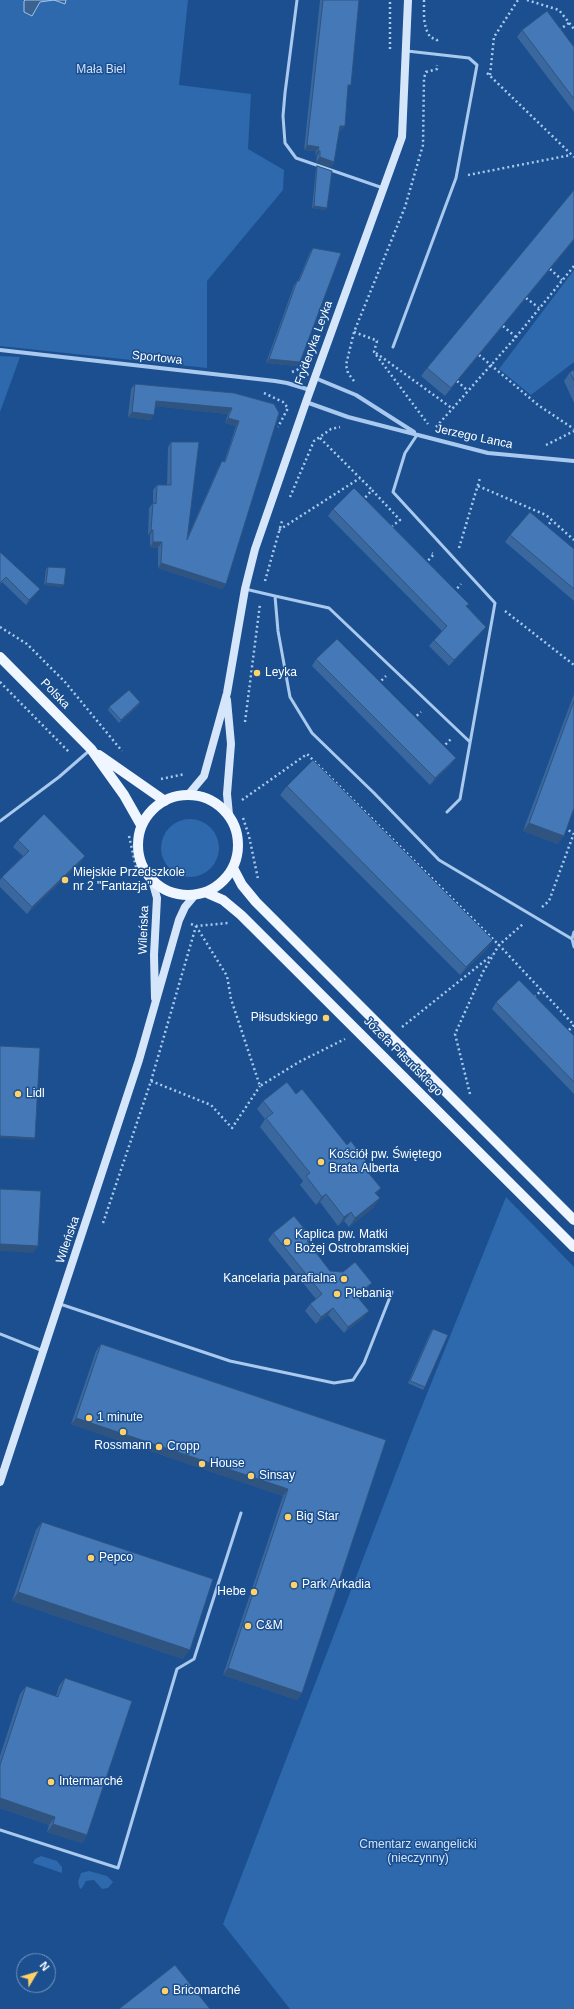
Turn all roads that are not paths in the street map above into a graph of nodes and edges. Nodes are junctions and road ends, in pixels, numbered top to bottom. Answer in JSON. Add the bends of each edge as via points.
{"nodes":[{"id":1,"x":296,"y":0,"type":"edge"},
{"id":2,"x":408,"y":0,"type":"edge"},
{"id":3,"x":406,"y":51,"type":"junction"},
{"id":4,"x":383,"y":189,"type":"junction"},
{"id":5,"x":393,"y":347,"type":"road end"},
{"id":6,"x":0,"y":350,"type":"edge"},
{"id":7,"x":315,"y":378,"type":"junction"},
{"id":8,"x":310,"y":390,"type":"junction"},
{"id":9,"x":306,"y":402,"type":"junction"},
{"id":10,"x":418,"y":435,"type":"junction"},
{"id":11,"x":574,"y":461,"type":"edge"},
{"id":12,"x":245,"y":589,"type":"junction"},
{"id":13,"x":275,"y":596,"type":"junction"},
{"id":14,"x":0,"y":657,"type":"edge"},
{"id":15,"x":227,"y":693,"type":"junction"},
{"id":16,"x":470,"y":742,"type":"junction"},
{"id":17,"x":91,"y":749,"type":"junction"},
{"id":18,"x":188,"y":795,"type":"junction"},
{"id":19,"x":165,"y":801,"type":"junction"},
{"id":20,"x":447,"y":812,"type":"dead end"},
{"id":21,"x":229,"y":815,"type":"junction"},
{"id":22,"x":0,"y":821,"type":"edge"},
{"id":23,"x":142,"y":825,"type":"junction"},
{"id":24,"x":233,"y":868,"type":"junction"},
{"id":25,"x":152,"y":880,"type":"junction"},
{"id":26,"x":207,"y":893,"type":"junction"},
{"id":27,"x":195,"y":895,"type":"junction"},
{"id":28,"x":574,"y":932,"type":"edge"},
{"id":29,"x":572,"y":938,"type":"junction"},
{"id":30,"x":574,"y":947,"type":"edge"},
{"id":31,"x":155,"y":1005,"type":"junction"},
{"id":32,"x":574,"y":1220,"type":"edge"},
{"id":33,"x":574,"y":1247,"type":"edge"},
{"id":34,"x":392,"y":1292,"type":"dead end"},
{"id":35,"x":58,"y":1303,"type":"junction"},
{"id":36,"x":0,"y":1334,"type":"edge"},
{"id":37,"x":43,"y":1351,"type":"junction"},
{"id":38,"x":0,"y":1482,"type":"edge"},
{"id":39,"x":241,"y":1513,"type":"dead end"},
{"id":40,"x":0,"y":1830,"type":"edge"}],
"edges":[{"from":1,"to":4,"type":"lane","via":[[284,93],[285,143],[296,158]]},
{"from":2,"to":3,"type":"street","name":"Fryderyka Leyka"},
{"from":3,"to":4,"type":"street","name":"Fryderyka Leyka","via":[[402,137]]},
{"from":3,"to":5,"type":"lane","via":[[469,58],[477,65],[456,178]]},
{"from":4,"to":7,"type":"street","name":"Fryderyka Leyka"},
{"from":6,"to":8,"type":"street","name":"Sportowa","via":[[275,381]]},
{"from":7,"to":8,"type":"street","name":"Fryderyka Leyka"},
{"from":7,"to":10,"type":"street","name":"Jerzego Lanca","via":[[356,395]]},
{"from":8,"to":9,"type":"street","name":"Fryderyka Leyka"},
{"from":9,"to":10,"type":"street","name":"Jerzego Lanca","via":[[348,417]]},
{"from":9,"to":12,"type":"street","name":"Fryderyka Leyka","via":[[255,549]]},
{"from":10,"to":11,"type":"street","name":"Jerzego Lanca","via":[[488,452]]},
{"from":10,"to":16,"type":"lane","via":[[405,453],[393,492],[495,603]]},
{"from":12,"to":13,"type":"lane"},
{"from":12,"to":15,"type":"street","name":"Fryderyka Leyka"},
{"from":13,"to":16,"type":"lane","via":[[329,608]]},
{"from":13,"to":29,"type":"lane","via":[[278,631],[290,697],[312,733],[439,860]]},
{"from":14,"to":17,"type":"main road","name":"Polska"},
{"from":15,"to":18,"type":"street","name":"Fryderyka Leyka","via":[[204,776]]},
{"from":15,"to":21,"type":"street","name":"Fryderyka Leyka","via":[[231,744],[227,794]]},
{"from":16,"to":20,"type":"lane","via":[[460,799]]},
{"from":17,"to":19,"type":"main road","name":"Polska"},
{"from":17,"to":22,"type":"lane","via":[[78,762]]},
{"from":17,"to":23,"type":"main road","name":"Polska"},
{"from":18,"to":19,"type":"main road"},
{"from":18,"to":21,"type":"main road","via":[[211,800]]},
{"from":19,"to":23,"type":"main road","via":[[156,807]]},
{"from":21,"to":24,"type":"main road","via":[[236,829],[239,844]]},
{"from":23,"to":25,"type":"main road","via":[[138,840],[139,856]]},
{"from":24,"to":26,"type":"main road","via":[[227,878]]},
{"from":24,"to":32,"type":"main road","name":"Józefa Piłsudskiego","via":[[242,885],[256,902]]},
{"from":25,"to":27,"type":"main road","via":[[172,893]]},
{"from":25,"to":31,"type":"street","name":"Wileńska","via":[[157,898]]},
{"from":26,"to":27,"type":"main road"},
{"from":26,"to":33,"type":"main road","name":"Józefa Piłsudskiego","via":[[223,900],[240,915]]},
{"from":27,"to":31,"type":"street","name":"Wileńska","via":[[179,920]]},
{"from":28,"to":29,"type":"lane"},
{"from":29,"to":30,"type":"lane"},
{"from":31,"to":35,"type":"street","name":"Wileńska","via":[[88,1219]]},
{"from":34,"to":35,"type":"lane","via":[[364,1363],[353,1380],[334,1382],[230,1361]]},
{"from":35,"to":37,"type":"street","name":"Wileńska"},
{"from":36,"to":37,"type":"lane"},
{"from":37,"to":38,"type":"street","name":"Wileńska"},
{"from":39,"to":40,"type":"lane","via":[[194,1659],[177,1669],[118,1868]]}]}
